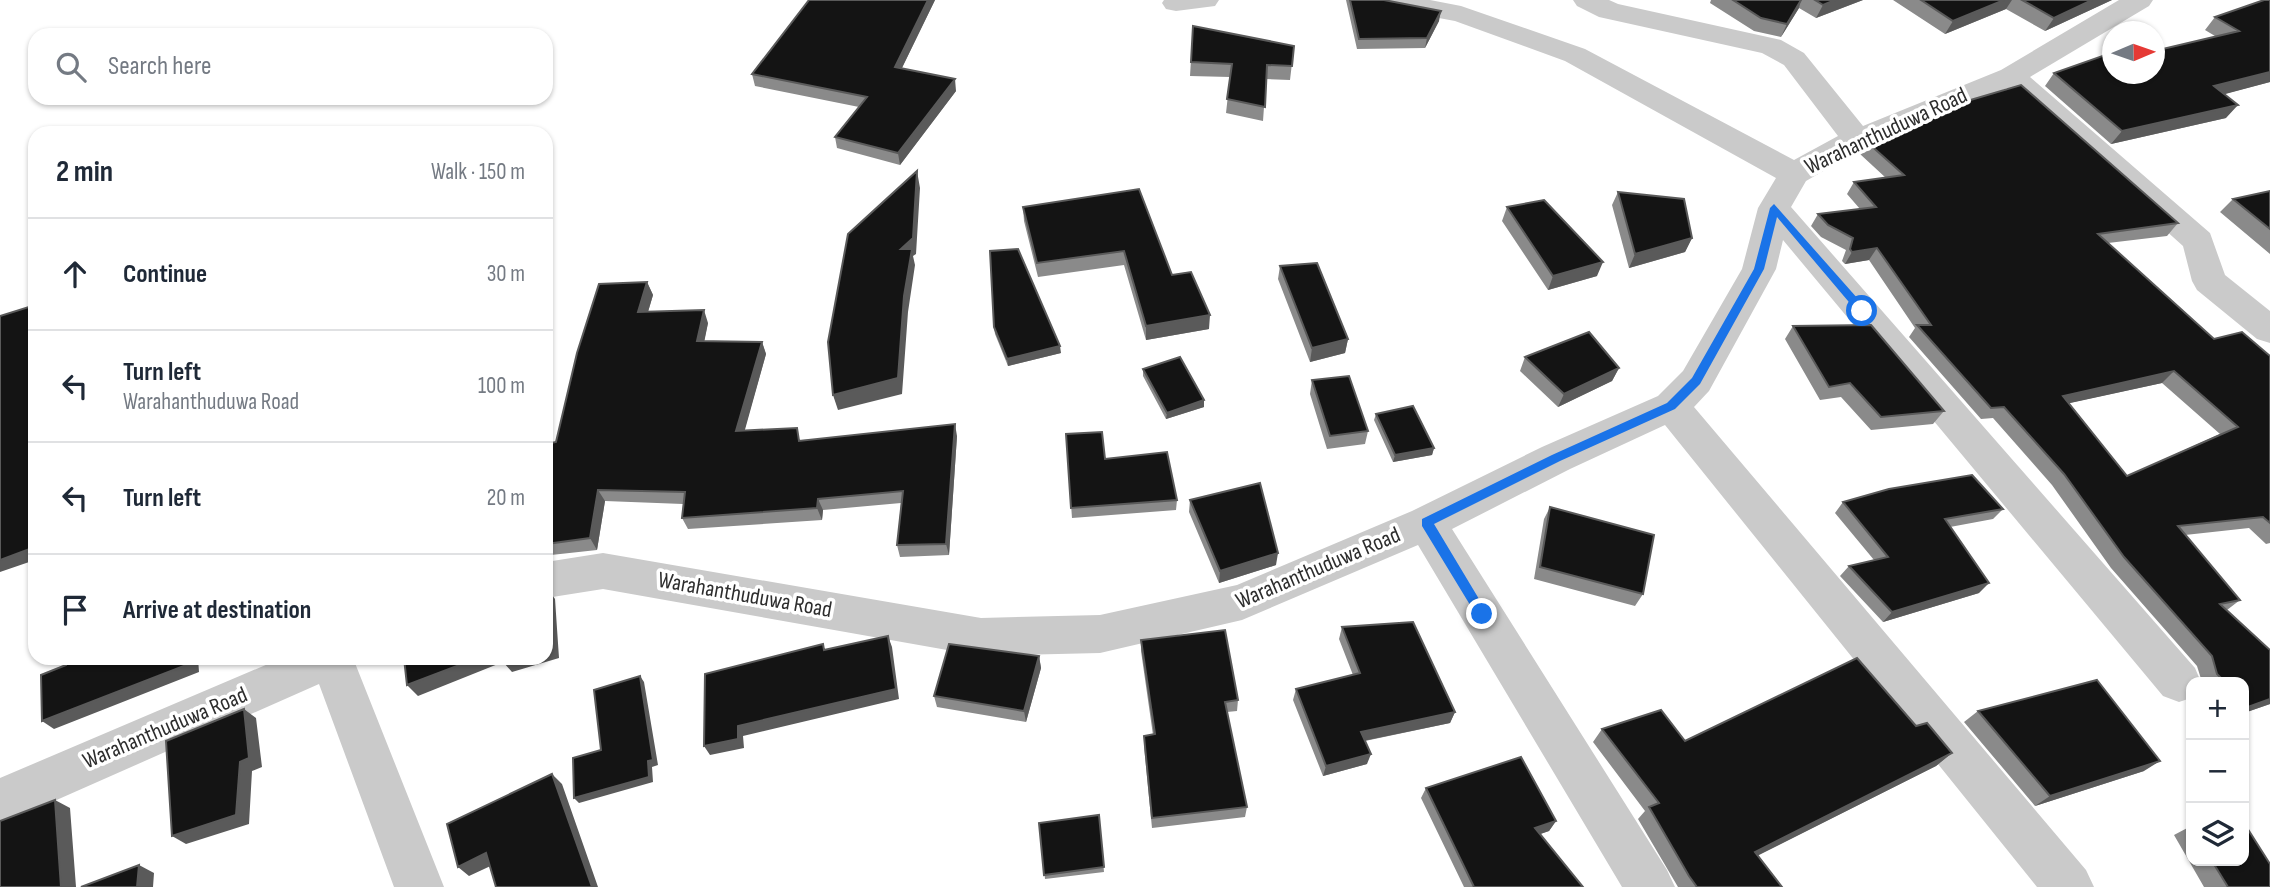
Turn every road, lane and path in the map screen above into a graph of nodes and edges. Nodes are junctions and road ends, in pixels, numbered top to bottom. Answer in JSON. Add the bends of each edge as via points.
{"nodes":[{"id":1,"x":1205,"y":0,"type":"edge"},
{"id":2,"x":1384,"y":0,"type":"edge"},
{"id":3,"x":1587,"y":0,"type":"edge"},
{"id":4,"x":2139,"y":0,"type":"edge"},
{"id":5,"x":1176,"y":3,"type":"dead end"},
{"id":6,"x":2011,"y":76,"type":"junction"},
{"id":7,"x":1857,"y":139,"type":"junction"},
{"id":8,"x":1794,"y":174,"type":"junction"},
{"id":9,"x":1774,"y":208,"type":"junction"},
{"id":10,"x":2270,"y":330,"type":"edge"},
{"id":11,"x":1671,"y":406,"type":"junction"},
{"id":12,"x":1426,"y":523,"type":"junction"},
{"id":13,"x":553,"y":579,"type":"edge"},
{"id":14,"x":314,"y":665,"type":"edge"},
{"id":15,"x":334,"y":665,"type":"edge"},
{"id":16,"x":2179,"y":682,"type":"dead end"},
{"id":17,"x":0,"y":802,"type":"edge"},
{"id":18,"x":419,"y":887,"type":"edge"},
{"id":19,"x":1650,"y":887,"type":"edge"},
{"id":20,"x":2069,"y":887,"type":"edge"}],
"edges":[{"from":1,"to":5,"type":"street"},
{"from":2,"to":8,"type":"street","via":[[1461,14],[1575,55]]},
{"from":3,"to":7,"type":"street","via":[[1609,11],[1771,46],[1794,59]]},
{"from":4,"to":6,"type":"street","name":"Warahanthuduwa Road"},
{"from":6,"to":7,"type":"street","name":"Warahanthuduwa Road"},
{"from":6,"to":10,"type":"street","via":[[2199,241],[2209,281]]},
{"from":7,"to":8,"type":"street","name":"Warahanthuduwa Road"},
{"from":8,"to":9,"type":"street","name":"Warahanthuduwa Road"},
{"from":9,"to":11,"type":"street","name":"Warahanthuduwa Road","via":[[1759,269],[1696,381]]},
{"from":9,"to":16,"type":"street"},
{"from":11,"to":12,"type":"street","name":"Warahanthuduwa Road"},
{"from":11,"to":20,"type":"street"},
{"from":12,"to":13,"type":"street","name":"Warahanthuduwa Road","via":[[1242,603],[1100,634],[981,637],[603,571]]},
{"from":12,"to":19,"type":"street"},
{"from":14,"to":17,"type":"street","name":"Warahanthuduwa Road"},
{"from":15,"to":18,"type":"street"}]}
